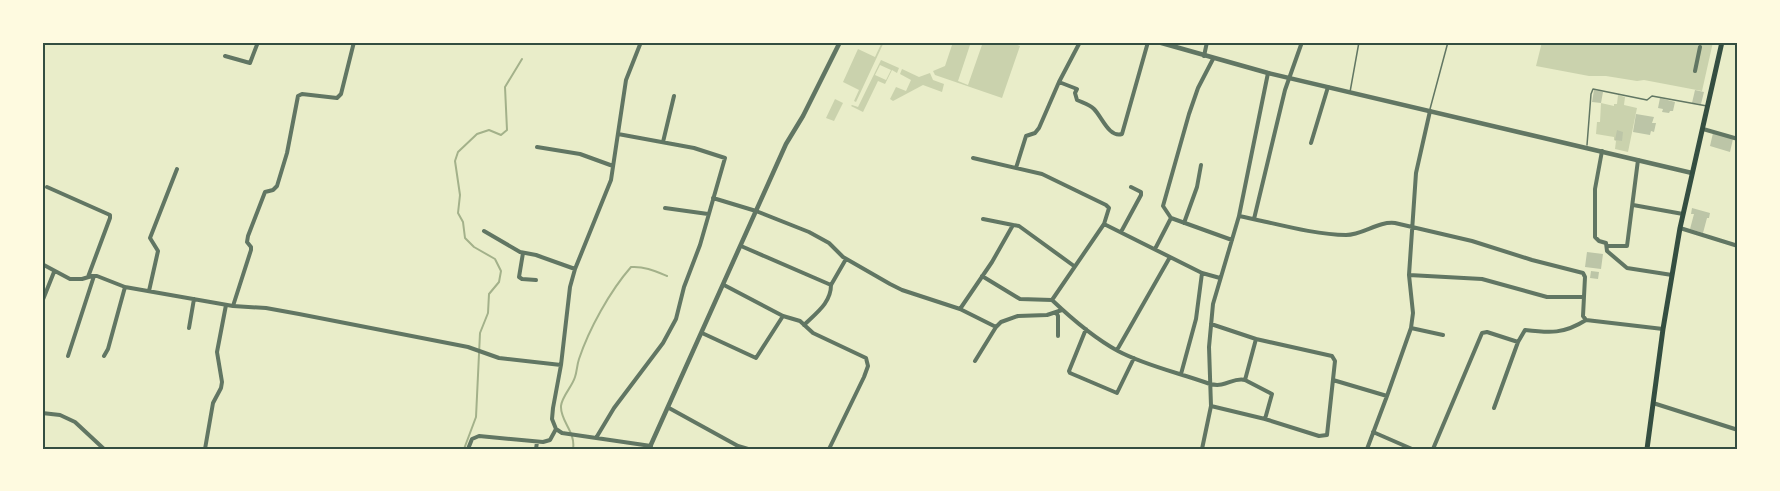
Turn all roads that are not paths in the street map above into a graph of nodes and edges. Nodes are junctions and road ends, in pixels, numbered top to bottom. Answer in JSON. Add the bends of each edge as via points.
{"nodes":[{"id":1,"x":258,"y":42,"type":"edge"},
{"id":2,"x":354,"y":42,"type":"edge"},
{"id":3,"x":641,"y":42,"type":"edge"},
{"id":4,"x":840,"y":42,"type":"edge"},
{"id":5,"x":1080,"y":42,"type":"edge"},
{"id":6,"x":1148,"y":42,"type":"edge"},
{"id":7,"x":1158,"y":42,"type":"edge"},
{"id":8,"x":1207,"y":42,"type":"edge"},
{"id":9,"x":1302,"y":42,"type":"edge"},
{"id":10,"x":1359,"y":42,"type":"edge"},
{"id":11,"x":1448,"y":42,"type":"edge"},
{"id":12,"x":1722,"y":42,"type":"edge"},
{"id":13,"x":1700,"y":47,"type":"dead end"},
{"id":14,"x":225,"y":56,"type":"dead end"},
{"id":15,"x":1204,"y":56,"type":"junction"},
{"id":16,"x":1213,"y":59,"type":"junction"},
{"id":17,"x":1695,"y":70,"type":"dead end"},
{"id":18,"x":1268,"y":73,"type":"junction"},
{"id":19,"x":1289,"y":78,"type":"junction"},
{"id":20,"x":1059,"y":82,"type":"junction"},
{"id":21,"x":1328,"y":87,"type":"junction"},
{"id":22,"x":1350,"y":93,"type":"junction"},
{"id":23,"x":674,"y":96,"type":"dead end"},
{"id":24,"x":1708,"y":106,"type":"junction"},
{"id":25,"x":1430,"y":110,"type":"junction"},
{"id":26,"x":1703,"y":129,"type":"junction"},
{"id":27,"x":618,"y":134,"type":"junction"},
{"id":28,"x":1738,"y":139,"type":"edge"},
{"id":29,"x":663,"y":142,"type":"junction"},
{"id":30,"x":1311,"y":143,"type":"dead end"},
{"id":31,"x":537,"y":147,"type":"dead end"},
{"id":32,"x":1587,"y":148,"type":"junction"},
{"id":33,"x":1602,"y":151,"type":"junction"},
{"id":34,"x":973,"y":158,"type":"dead end"},
{"id":35,"x":1638,"y":160,"type":"junction"},
{"id":36,"x":1201,"y":165,"type":"dead end"},
{"id":37,"x":614,"y":166,"type":"junction"},
{"id":38,"x":1016,"y":168,"type":"junction"},
{"id":39,"x":177,"y":169,"type":"dead end"},
{"id":40,"x":1692,"y":173,"type":"junction"},
{"id":41,"x":47,"y":187,"type":"dead end"},
{"id":42,"x":1131,"y":187,"type":"dead end"},
{"id":43,"x":713,"y":198,"type":"junction"},
{"id":44,"x":1633,"y":206,"type":"junction"},
{"id":45,"x":665,"y":208,"type":"dead end"},
{"id":46,"x":756,"y":211,"type":"junction"},
{"id":47,"x":708,"y":214,"type":"junction"},
{"id":48,"x":1683,"y":214,"type":"junction"},
{"id":49,"x":1239,"y":216,"type":"junction"},
{"id":50,"x":1171,"y":218,"type":"junction"},
{"id":51,"x":983,"y":219,"type":"dead end"},
{"id":52,"x":1254,"y":219,"type":"junction"},
{"id":53,"x":1184,"y":223,"type":"junction"},
{"id":54,"x":1104,"y":224,"type":"junction"},
{"id":55,"x":1013,"y":225,"type":"junction"},
{"id":56,"x":1412,"y":226,"type":"junction"},
{"id":57,"x":1680,"y":228,"type":"junction"},
{"id":58,"x":484,"y":231,"type":"dead end"},
{"id":59,"x":1121,"y":232,"type":"junction"},
{"id":60,"x":1232,"y":240,"type":"junction"},
{"id":61,"x":741,"y":246,"type":"junction"},
{"id":62,"x":1607,"y":246,"type":"junction"},
{"id":63,"x":1738,"y":246,"type":"edge"},
{"id":64,"x":1155,"y":249,"type":"junction"},
{"id":65,"x":524,"y":253,"type":"junction"},
{"id":66,"x":1170,"y":257,"type":"junction"},
{"id":67,"x":846,"y":259,"type":"junction"},
{"id":68,"x":42,"y":264,"type":"edge"},
{"id":69,"x":1074,"y":266,"type":"junction"},
{"id":70,"x":575,"y":269,"type":"junction"},
{"id":71,"x":54,"y":272,"type":"junction"},
{"id":72,"x":1202,"y":273,"type":"junction"},
{"id":73,"x":1409,"y":275,"type":"junction"},
{"id":74,"x":1672,"y":275,"type":"junction"},
{"id":75,"x":94,"y":276,"type":"junction"},
{"id":76,"x":982,"y":276,"type":"junction"},
{"id":77,"x":87,"y":278,"type":"junction"},
{"id":78,"x":1220,"y":278,"type":"junction"},
{"id":79,"x":536,"y":280,"type":"dead end"},
{"id":80,"x":724,"y":285,"type":"junction"},
{"id":81,"x":831,"y":285,"type":"junction"},
{"id":82,"x":125,"y":287,"type":"junction"},
{"id":83,"x":149,"y":291,"type":"junction"},
{"id":84,"x":1584,"y":297,"type":"junction"},
{"id":85,"x":194,"y":300,"type":"junction"},
{"id":86,"x":1052,"y":300,"type":"junction"},
{"id":87,"x":42,"y":302,"type":"edge"},
{"id":88,"x":226,"y":305,"type":"junction"},
{"id":89,"x":232,"y":306,"type":"junction"},
{"id":90,"x":960,"y":309,"type":"junction"},
{"id":91,"x":1062,"y":310,"type":"junction"},
{"id":92,"x":1056,"y":312,"type":"junction"},
{"id":93,"x":783,"y":316,"type":"junction"},
{"id":94,"x":1586,"y":320,"type":"junction"},
{"id":95,"x":1211,"y":324,"type":"junction"},
{"id":96,"x":804,"y":325,"type":"junction"},
{"id":97,"x":996,"y":327,"type":"junction"},
{"id":98,"x":189,"y":328,"type":"dead end"},
{"id":99,"x":1412,"y":328,"type":"junction"},
{"id":100,"x":1086,"y":329,"type":"junction"},
{"id":101,"x":1663,"y":329,"type":"junction"},
{"id":102,"x":702,"y":333,"type":"junction"},
{"id":103,"x":1443,"y":334,"type":"dead end"},
{"id":104,"x":1058,"y":336,"type":"dead end"},
{"id":105,"x":1256,"y":339,"type":"junction"},
{"id":106,"x":1518,"y":342,"type":"junction"},
{"id":107,"x":1116,"y":350,"type":"junction"},
{"id":108,"x":68,"y":356,"type":"dead end"},
{"id":109,"x":104,"y":356,"type":"dead end"},
{"id":110,"x":1134,"y":358,"type":"junction"},
{"id":111,"x":975,"y":361,"type":"dead end"},
{"id":112,"x":561,"y":365,"type":"junction"},
{"id":113,"x":1181,"y":374,"type":"junction"},
{"id":114,"x":1245,"y":380,"type":"junction"},
{"id":115,"x":1334,"y":380,"type":"junction"},
{"id":116,"x":1210,"y":384,"type":"junction"},
{"id":117,"x":1387,"y":396,"type":"junction"},
{"id":118,"x":1653,"y":403,"type":"junction"},
{"id":119,"x":1211,"y":405,"type":"junction"},
{"id":120,"x":669,"y":408,"type":"junction"},
{"id":121,"x":1494,"y":408,"type":"dead end"},
{"id":122,"x":42,"y":413,"type":"edge"},
{"id":123,"x":1265,"y":419,"type":"junction"},
{"id":124,"x":556,"y":429,"type":"junction"},
{"id":125,"x":1738,"y":430,"type":"edge"},
{"id":126,"x":1373,"y":432,"type":"junction"},
{"id":127,"x":595,"y":438,"type":"junction"},
{"id":128,"x":537,"y":442,"type":"junction"},
{"id":129,"x":650,"y":447,"type":"edge"},
{"id":130,"x":104,"y":449,"type":"edge"},
{"id":131,"x":205,"y":449,"type":"edge"},
{"id":132,"x":468,"y":449,"type":"edge"},
{"id":133,"x":536,"y":449,"type":"edge"},
{"id":134,"x":748,"y":449,"type":"edge"},
{"id":135,"x":829,"y":449,"type":"edge"},
{"id":136,"x":1202,"y":449,"type":"edge"},
{"id":137,"x":1367,"y":449,"type":"edge"},
{"id":138,"x":1412,"y":449,"type":"edge"},
{"id":139,"x":1433,"y":449,"type":"edge"},
{"id":140,"x":1647,"y":449,"type":"edge"}],
"edges":[{"from":1,"to":14,"type":"street","via":[[250,63]]},
{"from":2,"to":89,"type":"street","via":[[337,98],[298,96],[277,186],[265,192],[252,225],[247,242],[251,250]]},
{"from":3,"to":27,"type":"street","via":[[626,80]]},
{"from":4,"to":46,"type":"street"},
{"from":5,"to":20,"type":"street"},
{"from":6,"to":20,"type":"street","via":[[1122,134],[1116,135],[1096,110],[1077,100],[1077,89]]},
{"from":7,"to":15,"type":"street"},
{"from":8,"to":15,"type":"street"},
{"from":9,"to":19,"type":"street"},
{"from":10,"to":22,"type":"lane"},
{"from":11,"to":25,"type":"lane"},
{"from":12,"to":24,"type":"main road"},
{"from":13,"to":17,"type":"street"},
{"from":15,"to":16,"type":"street"},
{"from":16,"to":18,"type":"street"},
{"from":16,"to":50,"type":"street","via":[[1189,114],[1163,206]]},
{"from":18,"to":19,"type":"street"},
{"from":18,"to":49,"type":"street"},
{"from":19,"to":21,"type":"street"},
{"from":19,"to":52,"type":"street"},
{"from":20,"to":38,"type":"street","via":[[1039,128],[1026,136]]},
{"from":21,"to":22,"type":"street"},
{"from":21,"to":30,"type":"street"},
{"from":22,"to":25,"type":"street"},
{"from":23,"to":29,"type":"street"},
{"from":24,"to":26,"type":"main road"},
{"from":24,"to":32,"type":"lane","via":[[1593,89]]},
{"from":25,"to":32,"type":"street"},
{"from":25,"to":56,"type":"street","via":[[1416,173]]},
{"from":26,"to":28,"type":"street"},
{"from":26,"to":40,"type":"main road"},
{"from":27,"to":29,"type":"street"},
{"from":27,"to":37,"type":"street"},
{"from":29,"to":43,"type":"street","via":[[725,158]]},
{"from":31,"to":37,"type":"street","via":[[580,154]]},
{"from":32,"to":33,"type":"street"},
{"from":33,"to":35,"type":"street"},
{"from":33,"to":62,"type":"street","via":[[1595,189],[1595,236]]},
{"from":34,"to":38,"type":"street"},
{"from":35,"to":40,"type":"street"},
{"from":35,"to":44,"type":"street"},
{"from":36,"to":53,"type":"street"},
{"from":37,"to":70,"type":"street"},
{"from":38,"to":54,"type":"street","via":[[1048,176],[1106,205],[1109,211]]},
{"from":39,"to":83,"type":"street","via":[[150,238],[158,251]]},
{"from":40,"to":48,"type":"main road"},
{"from":41,"to":77,"type":"street","via":[[110,215]]},
{"from":42,"to":59,"type":"street","via":[[1141,195]]},
{"from":43,"to":46,"type":"street"},
{"from":43,"to":47,"type":"street"},
{"from":44,"to":48,"type":"street"},
{"from":44,"to":62,"type":"street","via":[[1626,247]]},
{"from":45,"to":47,"type":"street"},
{"from":46,"to":61,"type":"street"},
{"from":46,"to":67,"type":"street","via":[[819,237]]},
{"from":47,"to":127,"type":"street","via":[[670,331]]},
{"from":48,"to":57,"type":"main road"},
{"from":49,"to":52,"type":"street"},
{"from":49,"to":60,"type":"street"},
{"from":50,"to":53,"type":"street"},
{"from":50,"to":64,"type":"street"},
{"from":51,"to":55,"type":"street"},
{"from":52,"to":56,"type":"street","via":[[1347,235],[1386,223]]},
{"from":53,"to":60,"type":"street"},
{"from":54,"to":59,"type":"street"},
{"from":54,"to":69,"type":"street"},
{"from":55,"to":69,"type":"street"},
{"from":55,"to":76,"type":"street"},
{"from":56,"to":73,"type":"street"},
{"from":56,"to":84,"type":"street","via":[[1583,273]]},
{"from":57,"to":63,"type":"street"},
{"from":57,"to":74,"type":"main road"},
{"from":58,"to":65,"type":"street"},
{"from":59,"to":64,"type":"street"},
{"from":60,"to":78,"type":"street"},
{"from":61,"to":80,"type":"street"},
{"from":61,"to":81,"type":"street"},
{"from":62,"to":74,"type":"street","via":[[1607,251],[1627,268]]},
{"from":64,"to":66,"type":"street"},
{"from":65,"to":70,"type":"street"},
{"from":65,"to":79,"type":"street","via":[[519,277]]},
{"from":66,"to":72,"type":"street"},
{"from":66,"to":107,"type":"street"},
{"from":67,"to":81,"type":"street"},
{"from":67,"to":90,"type":"street","via":[[902,290]]},
{"from":68,"to":71,"type":"street"},
{"from":69,"to":86,"type":"street"},
{"from":70,"to":112,"type":"street"},
{"from":71,"to":77,"type":"street","via":[[70,279]]},
{"from":71,"to":87,"type":"street"},
{"from":72,"to":78,"type":"street"},
{"from":72,"to":113,"type":"street","via":[[1196,319]]},
{"from":73,"to":84,"type":"street","via":[[1482,279],[1547,297]]},
{"from":73,"to":99,"type":"street"},
{"from":74,"to":101,"type":"main road"},
{"from":75,"to":77,"type":"street"},
{"from":75,"to":82,"type":"street"},
{"from":75,"to":108,"type":"street"},
{"from":76,"to":86,"type":"street","via":[[1020,299]]},
{"from":76,"to":90,"type":"street"},
{"from":78,"to":95,"type":"street"},
{"from":80,"to":93,"type":"street"},
{"from":80,"to":102,"type":"street"},
{"from":81,"to":96,"type":"street","via":[[826,303]]},
{"from":82,"to":83,"type":"street"},
{"from":82,"to":109,"type":"street"},
{"from":83,"to":85,"type":"street"},
{"from":84,"to":94,"type":"street"},
{"from":85,"to":88,"type":"street"},
{"from":85,"to":98,"type":"street"},
{"from":86,"to":91,"type":"street"},
{"from":88,"to":89,"type":"street"},
{"from":88,"to":131,"type":"street","via":[[217,352],[222,382],[213,403]]},
{"from":89,"to":112,"type":"street","via":[[277,310],[474,349],[499,358]]},
{"from":90,"to":97,"type":"street"},
{"from":91,"to":92,"type":"street"},
{"from":91,"to":100,"type":"street"},
{"from":92,"to":97,"type":"street","via":[[1009,318]]},
{"from":92,"to":104,"type":"street"},
{"from":93,"to":96,"type":"street"},
{"from":93,"to":102,"type":"street","via":[[756,358]]},
{"from":94,"to":101,"type":"street"},
{"from":94,"to":106,"type":"street","via":[[1555,332],[1525,330]]},
{"from":95,"to":105,"type":"street"},
{"from":95,"to":116,"type":"street"},
{"from":96,"to":135,"type":"street","via":[[868,361]]},
{"from":97,"to":111,"type":"street"},
{"from":99,"to":103,"type":"street"},
{"from":99,"to":117,"type":"street"},
{"from":100,"to":107,"type":"street"},
{"from":100,"to":110,"type":"street","via":[[1070,373],[1117,393]]},
{"from":101,"to":118,"type":"main road"},
{"from":102,"to":120,"type":"street"},
{"from":105,"to":114,"type":"street"},
{"from":105,"to":115,"type":"street","via":[[1334,357]]},
{"from":106,"to":121,"type":"street"},
{"from":106,"to":139,"type":"street","via":[[1487,332],[1482,334]]},
{"from":107,"to":110,"type":"street"},
{"from":110,"to":113,"type":"street"},
{"from":112,"to":124,"type":"street","via":[[552,419]]},
{"from":113,"to":116,"type":"street"},
{"from":114,"to":116,"type":"street","via":[[1236,379],[1221,386]]},
{"from":114,"to":123,"type":"street","via":[[1272,394]]},
{"from":115,"to":117,"type":"street"},
{"from":115,"to":123,"type":"street","via":[[1326,435]]},
{"from":116,"to":119,"type":"street"},
{"from":117,"to":126,"type":"street"},
{"from":118,"to":125,"type":"street"},
{"from":118,"to":140,"type":"main road"},
{"from":119,"to":123,"type":"street"},
{"from":119,"to":136,"type":"street"},
{"from":120,"to":129,"type":"street"},
{"from":120,"to":134,"type":"street"},
{"from":122,"to":130,"type":"street","via":[[75,422]]},
{"from":124,"to":127,"type":"street"},
{"from":124,"to":128,"type":"street","via":[[550,440]]},
{"from":126,"to":137,"type":"street"},
{"from":126,"to":138,"type":"street"},
{"from":127,"to":129,"type":"street"},
{"from":128,"to":132,"type":"street","via":[[479,436],[472,439]]},
{"from":128,"to":133,"type":"street"}]}
